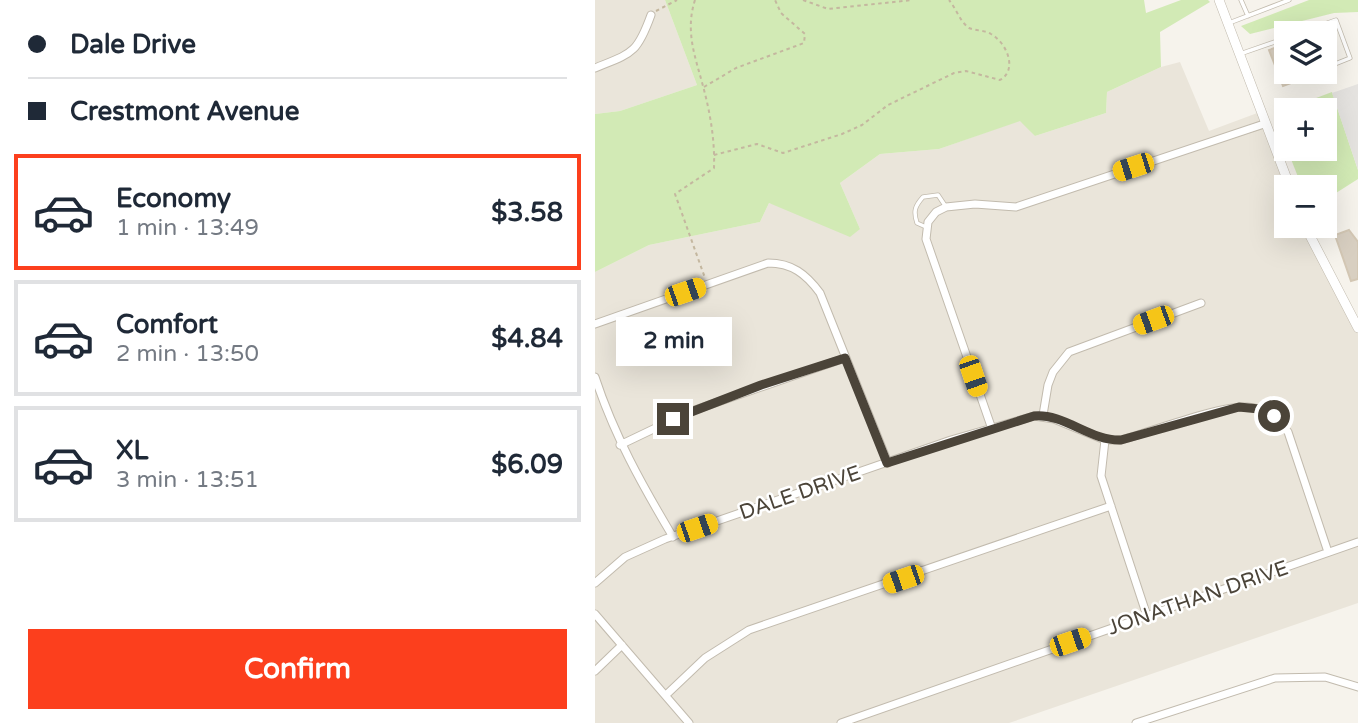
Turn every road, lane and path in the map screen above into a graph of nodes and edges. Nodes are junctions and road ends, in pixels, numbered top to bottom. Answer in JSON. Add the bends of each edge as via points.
{"nodes":[{"id":1,"x":677,"y":0,"type":"edge"},
{"id":2,"x":695,"y":0,"type":"edge"},
{"id":3,"x":775,"y":0,"type":"edge"},
{"id":4,"x":803,"y":0,"type":"edge"},
{"id":5,"x":912,"y":0,"type":"edge"},
{"id":6,"x":949,"y":0,"type":"edge"},
{"id":7,"x":1241,"y":0,"type":"edge"},
{"id":8,"x":1289,"y":0,"type":"edge"},
{"id":9,"x":1223,"y":1,"type":"edge"},
{"id":10,"x":650,"y":15,"type":"joint"},
{"id":11,"x":1248,"y":16,"type":"junction"},
{"id":12,"x":1227,"y":23,"type":"junction"},
{"id":13,"x":1337,"y":23,"type":"edge"},
{"id":14,"x":1274,"y":42,"type":"edge"},
{"id":15,"x":1238,"y":55,"type":"junction"},
{"id":16,"x":1337,"y":63,"type":"edge"},
{"id":17,"x":595,"y":68,"type":"edge"},
{"id":18,"x":703,"y":87,"type":"junction"},
{"id":19,"x":1264,"y":124,"type":"junction"},
{"id":20,"x":714,"y":155,"type":"junction"},
{"id":21,"x":1285,"y":175,"type":"edge"},
{"id":22,"x":946,"y":207,"type":"junction"},
{"id":23,"x":926,"y":227,"type":"junction"},
{"id":24,"x":1311,"y":238,"type":"edge"},
{"id":25,"x":707,"y":285,"type":"junction"},
{"id":26,"x":1201,"y":303,"type":"dead end"},
{"id":27,"x":595,"y":324,"type":"edge"},
{"id":28,"x":1358,"y":328,"type":"edge"},
{"id":29,"x":845,"y":358,"type":"junction"},
{"id":30,"x":595,"y":377,"type":"edge"},
{"id":31,"x":1043,"y":415,"type":"junction"},
{"id":32,"x":992,"y":429,"type":"junction"},
{"id":33,"x":1105,"y":440,"type":"junction"},
{"id":34,"x":620,"y":445,"type":"junction"},
{"id":35,"x":887,"y":463,"type":"junction"},
{"id":36,"x":1111,"y":506,"type":"junction"},
{"id":37,"x":673,"y":537,"type":"junction"},
{"id":38,"x":1358,"y":542,"type":"edge"},
{"id":39,"x":1328,"y":552,"type":"junction"},
{"id":40,"x":595,"y":583,"type":"edge"},
{"id":41,"x":595,"y":614,"type":"edge"},
{"id":42,"x":1147,"y":616,"type":"junction"},
{"id":43,"x":622,"y":645,"type":"junction"},
{"id":44,"x":595,"y":671,"type":"edge"},
{"id":45,"x":1358,"y":687,"type":"edge"},
{"id":46,"x":666,"y":695,"type":"junction"},
{"id":47,"x":689,"y":723,"type":"edge"},
{"id":48,"x":841,"y":723,"type":"edge"},
{"id":49,"x":1136,"y":723,"type":"edge"}],
"edges":[{"from":1,"to":10,"type":"path"},
{"from":2,"to":18,"type":"path","via":[[690,39]]},
{"from":3,"to":18,"type":"path","via":[[781,13],[806,34],[804,43],[736,68]]},
{"from":4,"to":5,"type":"path","via":[[828,9]]},
{"from":6,"to":20,"type":"path","via":[[969,27],[993,34],[1001,43],[1010,63],[1005,77],[954,73],[842,134],[783,153],[757,144]]},
{"from":7,"to":11,"type":"lane"},
{"from":8,"to":11,"type":"lane"},
{"from":9,"to":12,"type":"street"},
{"from":10,"to":17,"type":"street","via":[[642,41],[632,51]]},
{"from":11,"to":12,"type":"lane"},
{"from":12,"to":15,"type":"street"},
{"from":13,"to":16,"type":"lane","via":[[1350,58]]},
{"from":14,"to":15,"type":"lane"},
{"from":15,"to":19,"type":"street"},
{"from":18,"to":20,"type":"path"},
{"from":19,"to":21,"type":"street"},
{"from":19,"to":22,"type":"street","via":[[1016,207]]},
{"from":20,"to":25,"type":"path","via":[[714,168],[675,194]]},
{"from":22,"to":23,"type":"street","via":[[936,212]]},
{"from":22,"to":23,"type":"lane","via":[[938,195],[923,197],[914,215],[917,223]]},
{"from":23,"to":32,"type":"street","via":[[928,245]]},
{"from":24,"to":28,"type":"street"},
{"from":25,"to":27,"type":"street"},
{"from":25,"to":29,"type":"street","via":[[768,263],[793,267],[820,293]]},
{"from":26,"to":31,"type":"street","via":[[1069,352],[1053,372]]},
{"from":29,"to":34,"type":"street","via":[[689,412]]},
{"from":29,"to":35,"type":"street"},
{"from":30,"to":34,"type":"street"},
{"from":31,"to":32,"type":"street","name":"DALE DRIVE"},
{"from":31,"to":33,"type":"street"},
{"from":32,"to":35,"type":"street","name":"DALE DRIVE"},
{"from":33,"to":36,"type":"street","via":[[1100,471]]},
{"from":33,"to":39,"type":"street","via":[[1121,440],[1234,408],[1264,411],[1288,432]]},
{"from":34,"to":37,"type":"street"},
{"from":35,"to":37,"type":"street","name":"DALE DRIVE"},
{"from":36,"to":42,"type":"street"},
{"from":36,"to":46,"type":"street","via":[[749,631],[705,658]]},
{"from":37,"to":40,"type":"street","name":"DALE DRIVE","via":[[625,557]]},
{"from":38,"to":39,"type":"street","name":"JONATHAN DRIVE"},
{"from":39,"to":42,"type":"street","name":"JONATHAN DRIVE"},
{"from":41,"to":43,"type":"street"},
{"from":42,"to":48,"type":"street","name":"JONATHAN DRIVE"},
{"from":43,"to":44,"type":"street"},
{"from":43,"to":46,"type":"street"},
{"from":45,"to":49,"type":"street","via":[[1325,677],[1275,678]]},
{"from":46,"to":47,"type":"street"}]}
